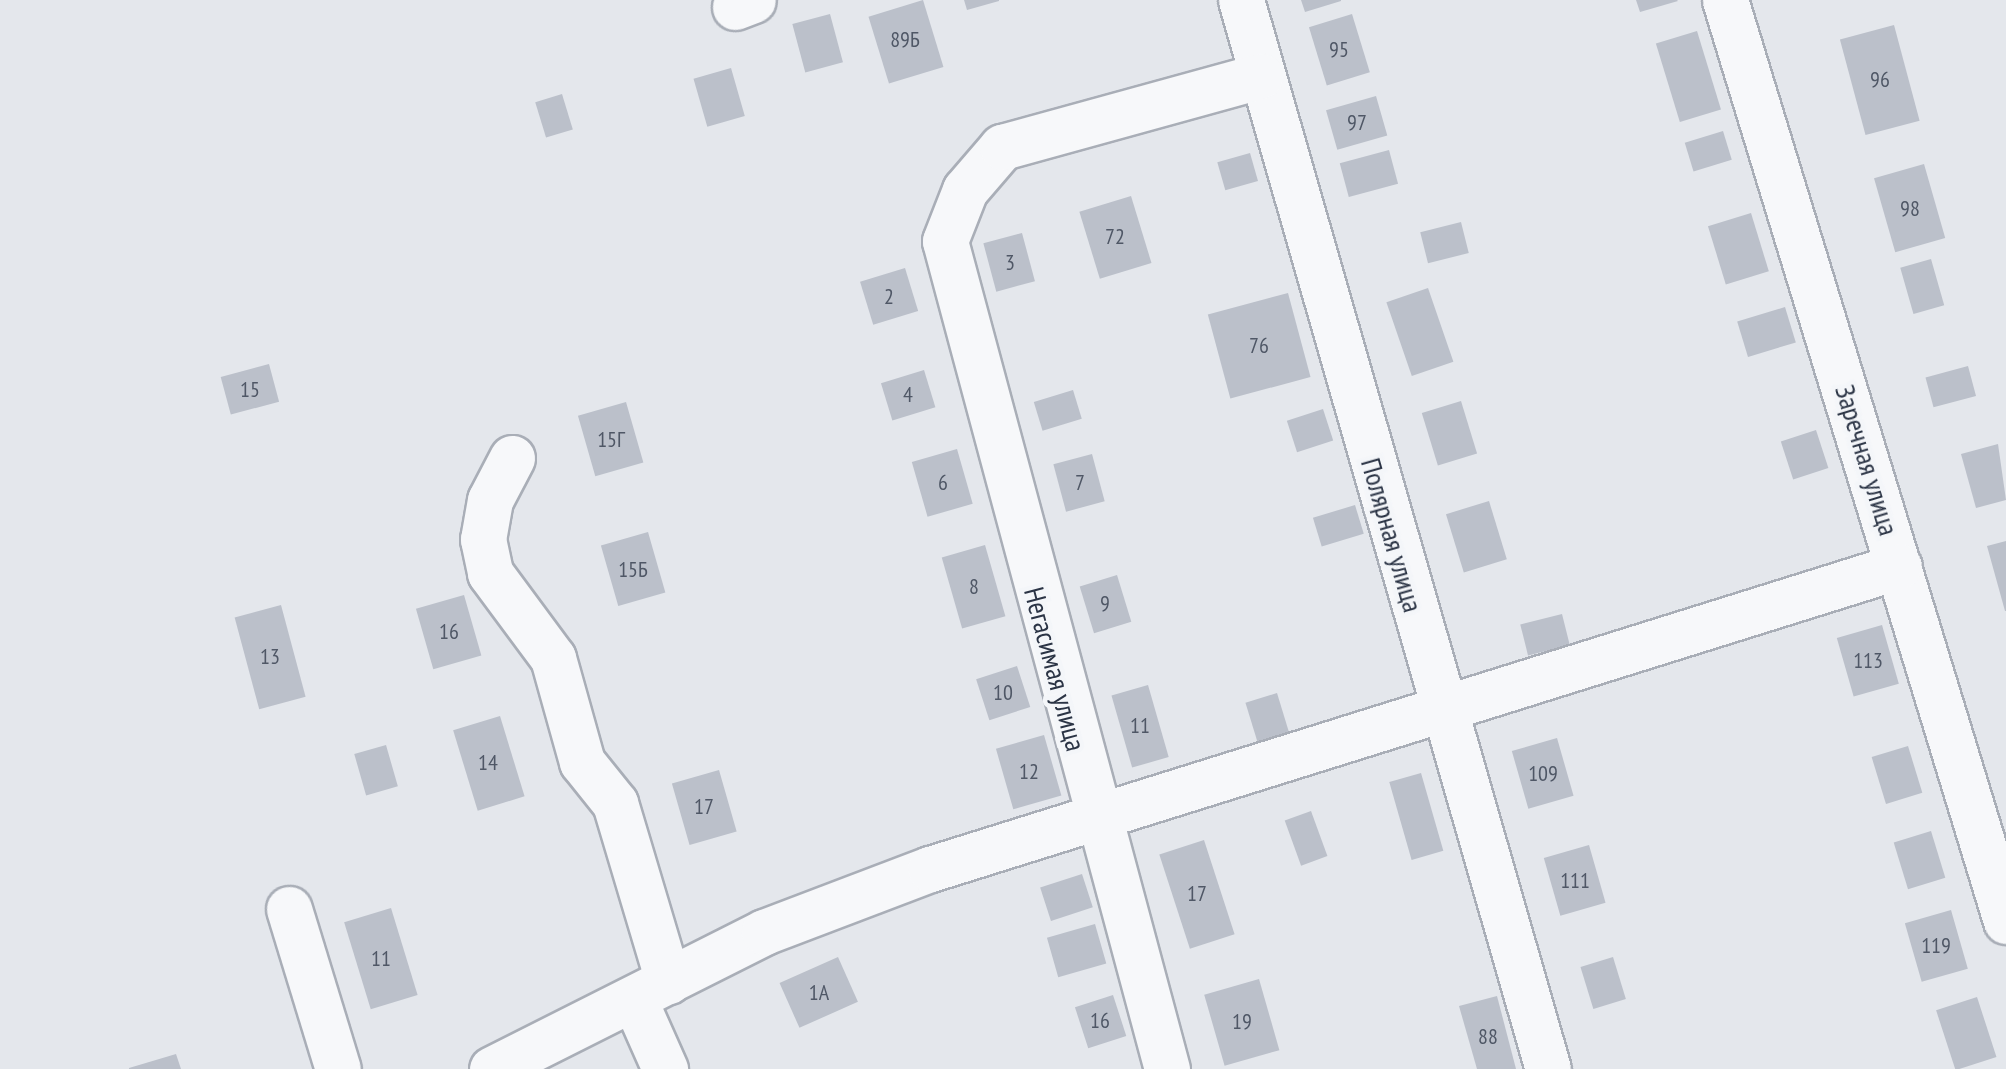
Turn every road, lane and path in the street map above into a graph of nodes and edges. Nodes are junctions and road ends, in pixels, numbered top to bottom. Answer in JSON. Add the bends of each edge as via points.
{"nodes":[{"id":1,"x":1240,"y":0,"type":"edge"},
{"id":2,"x":1725,"y":0,"type":"edge"},
{"id":3,"x":1260,"y":76,"type":"junction"},
{"id":4,"x":512,"y":458,"type":"dead end"},
{"id":5,"x":1899,"y":566,"type":"junction"},
{"id":6,"x":1443,"y":712,"type":"junction"},
{"id":7,"x":1988,"y":792,"type":"edge"},
{"id":8,"x":1094,"y":818,"type":"junction"},
{"id":9,"x":290,"y":909,"type":"dead end"},
{"id":10,"x":2006,"y":921,"type":"edge"},
{"id":11,"x":651,"y":990,"type":"junction"},
{"id":12,"x":338,"y":1069,"type":"edge"},
{"id":13,"x":492,"y":1069,"type":"edge"},
{"id":14,"x":665,"y":1069,"type":"edge"},
{"id":15,"x":1168,"y":1069,"type":"edge"},
{"id":16,"x":1548,"y":1069,"type":"edge"}],
"edges":[{"from":1,"to":3,"type":"street","name":"Полярная улица"},
{"from":2,"to":5,"type":"street","name":"Заречная улица"},
{"from":3,"to":6,"type":"street","name":"Полярная улица"},
{"from":3,"to":8,"type":"street","name":"Негасимая улица","via":[[1002,147],[966,190],[944,241]]},
{"from":4,"to":11,"type":"street","via":[[490,500],[490,573],[553,658],[582,762],[616,803]]},
{"from":5,"to":6,"type":"street"},
{"from":5,"to":7,"type":"street","name":"Заречная улица"},
{"from":6,"to":8,"type":"street"},
{"from":6,"to":16,"type":"street","name":"Полярная улица"},
{"from":7,"to":10,"type":"street","name":"Заречная улица"},
{"from":8,"to":11,"type":"street","via":[[930,868]]},
{"from":8,"to":15,"type":"street","name":"Негасимая улица"},
{"from":9,"to":12,"type":"street"},
{"from":11,"to":13,"type":"street"},
{"from":11,"to":14,"type":"street"}]}
